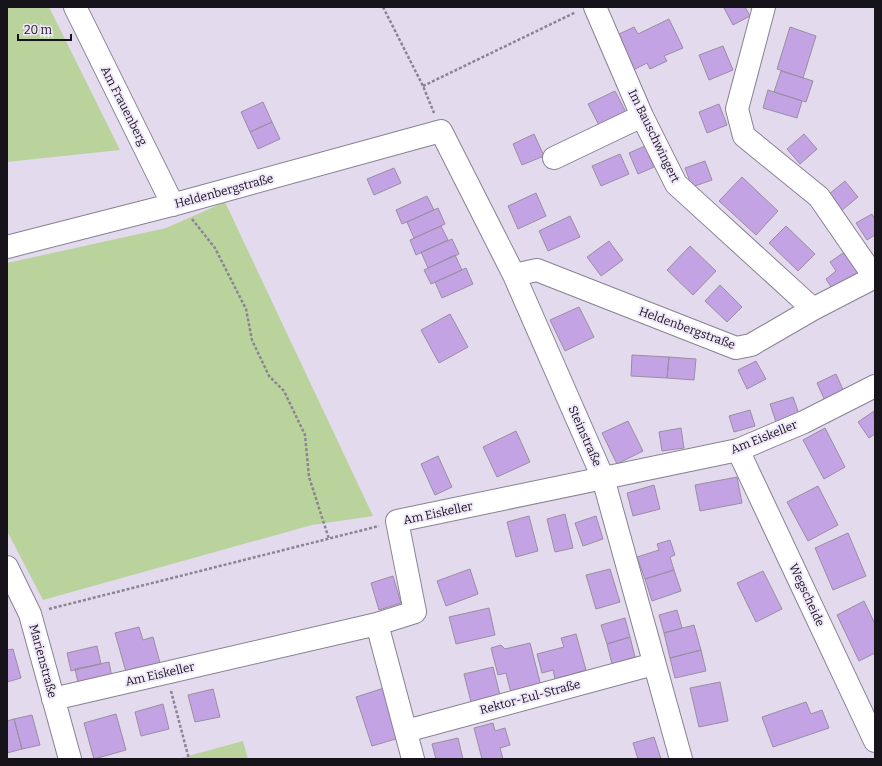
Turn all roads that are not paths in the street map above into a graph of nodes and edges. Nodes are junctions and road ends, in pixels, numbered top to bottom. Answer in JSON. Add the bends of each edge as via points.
{"nodes":[{"id":1,"x":75,"y":7,"type":"edge"},
{"id":2,"x":764,"y":7,"type":"edge"},
{"id":3,"x":588,"y":9,"type":"edge"},
{"id":4,"x":642,"y":116,"type":"junction"},
{"id":5,"x":441,"y":131,"type":"joint"},
{"id":6,"x":554,"y":158,"type":"dead end"},
{"id":7,"x":176,"y":204,"type":"junction"},
{"id":8,"x":7,"y":247,"type":"edge"},
{"id":9,"x":514,"y":275,"type":"junction"},
{"id":10,"x":875,"y":277,"type":"edge"},
{"id":11,"x":813,"y":309,"type":"junction"},
{"id":12,"x":875,"y":386,"type":"edge"},
{"id":13,"x":738,"y":450,"type":"junction"},
{"id":14,"x":603,"y":478,"type":"junction"},
{"id":15,"x":7,"y":567,"type":"edge"},
{"id":16,"x":377,"y":624,"type":"junction"},
{"id":17,"x":654,"y":664,"type":"junction"},
{"id":18,"x":53,"y":700,"type":"junction"},
{"id":19,"x":406,"y":731,"type":"junction"},
{"id":20,"x":875,"y":740,"type":"edge"},
{"id":21,"x":70,"y":759,"type":"edge"},
{"id":22,"x":413,"y":759,"type":"edge"},
{"id":23,"x":681,"y":759,"type":"edge"}],
"edges":[{"from":1,"to":7,"type":"street","name":"Am Frauenberg"},
{"from":2,"to":10,"type":"street","via":[[736,109],[744,136],[819,197]]},
{"from":3,"to":4,"type":"street","name":"Im Bauschwingert"},
{"from":4,"to":6,"type":"street"},
{"from":4,"to":11,"type":"street","name":"Im Bauschwingert","via":[[676,184]]},
{"from":5,"to":7,"type":"street","name":"Heldenbergstraße"},
{"from":5,"to":9,"type":"street","name":"Steinstraße"},
{"from":7,"to":8,"type":"street","name":"Heldenbergstraße"},
{"from":9,"to":11,"type":"street","name":"Heldenbergstraße","via":[[537,270],[736,348],[751,345]]},
{"from":9,"to":14,"type":"street","name":"Steinstraße"},
{"from":10,"to":11,"type":"street","name":"Heldenbergstraße"},
{"from":12,"to":13,"type":"street","name":"Am Eiskeller","via":[[804,422]]},
{"from":13,"to":14,"type":"street","name":"Am Eiskeller"},
{"from":13,"to":20,"type":"street","name":"Wegscheide"},
{"from":14,"to":16,"type":"street","name":"Am Eiskeller","via":[[397,521],[415,612]]},
{"from":14,"to":17,"type":"street","name":"Steinstraße"},
{"from":15,"to":18,"type":"street","name":"Marienstraße","via":[[30,614]]},
{"from":16,"to":18,"type":"street","name":"Am Eiskeller"},
{"from":16,"to":19,"type":"street"},
{"from":17,"to":19,"type":"street","name":"Rektor-Eul-Straße"},
{"from":17,"to":23,"type":"street","name":"Steinstraße"},
{"from":18,"to":21,"type":"street","name":"Marienstraße"},
{"from":19,"to":22,"type":"street"}]}
